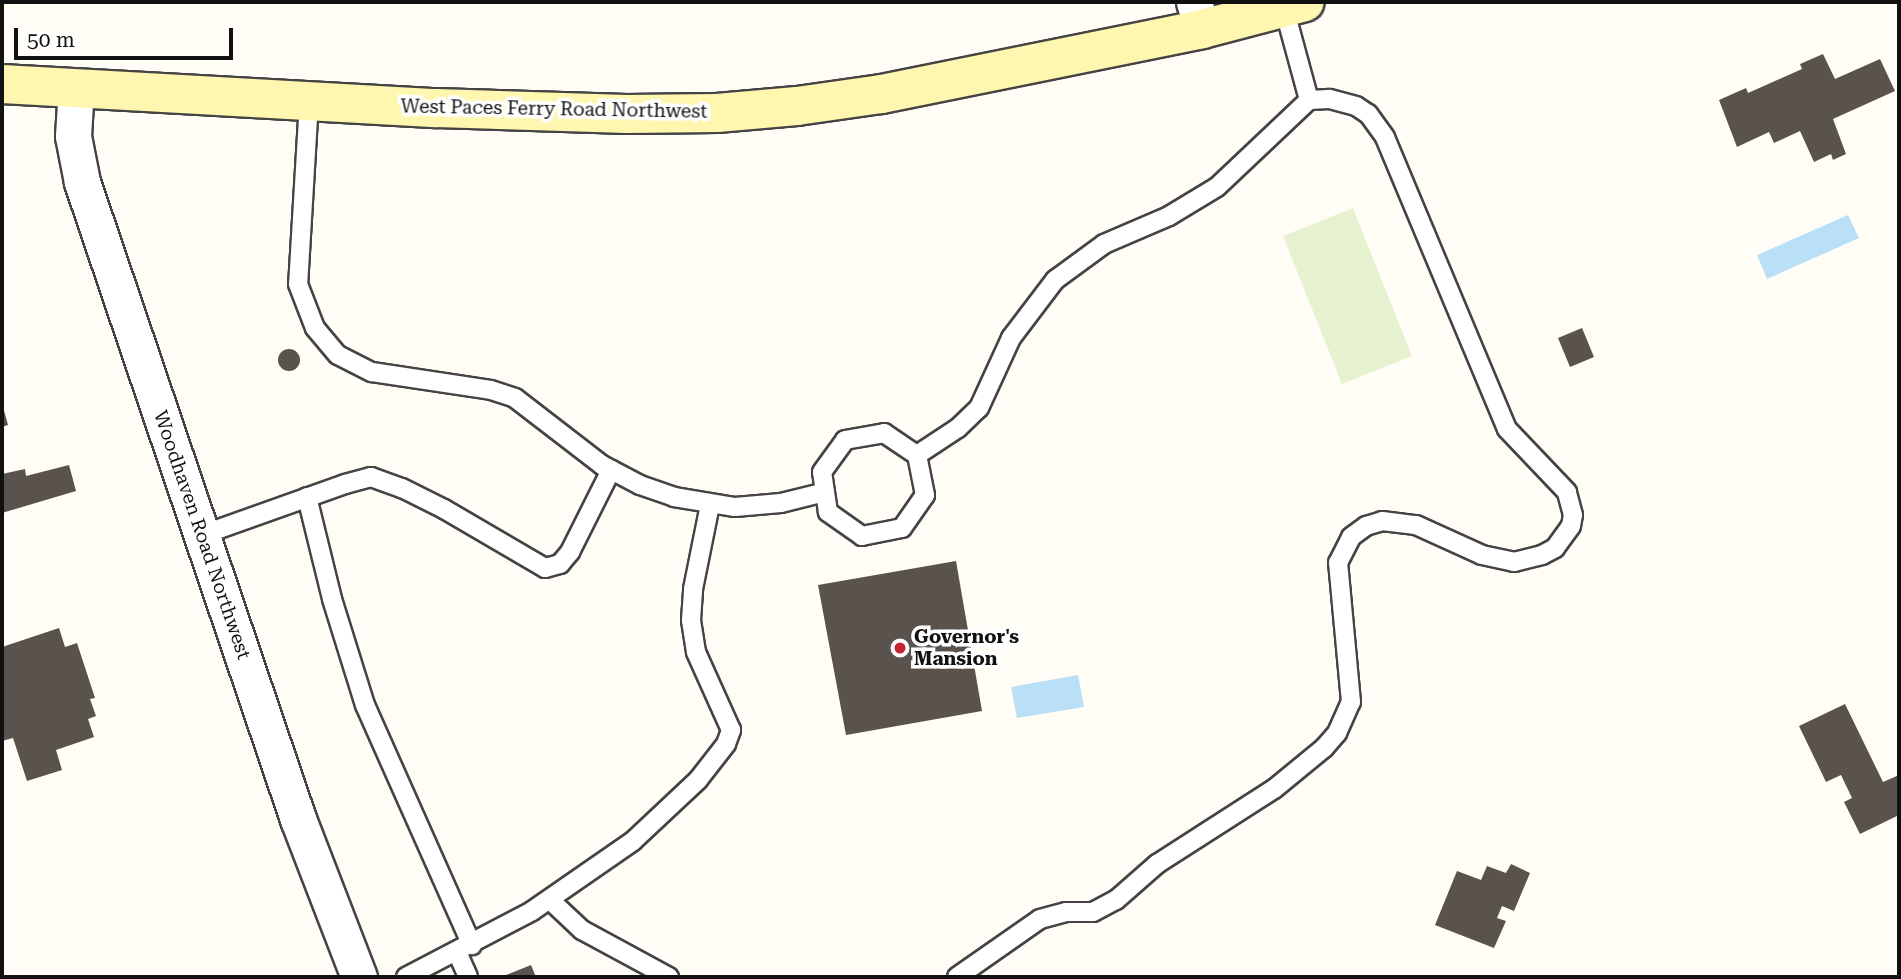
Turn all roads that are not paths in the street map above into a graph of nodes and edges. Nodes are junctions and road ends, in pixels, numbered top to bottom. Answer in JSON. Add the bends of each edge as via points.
{"nodes":[{"id":1,"x":1295,"y":5,"type":"edge"},
{"id":2,"x":1198,"y":15,"type":"edge"},
{"id":3,"x":2,"y":84,"type":"edge"},
{"id":4,"x":76,"y":87,"type":"junction"},
{"id":5,"x":1309,"y":100,"type":"junction"},
{"id":6,"x":309,"y":101,"type":"junction"},
{"id":7,"x":917,"y":455,"type":"junction"},
{"id":8,"x":611,"y":470,"type":"junction"},
{"id":9,"x":825,"y":492,"type":"junction"},
{"id":10,"x":307,"y":497,"type":"junction"},
{"id":11,"x":710,"y":505,"type":"junction"},
{"id":12,"x":202,"y":535,"type":"junction"},
{"id":13,"x":550,"y":900,"type":"junction"},
{"id":14,"x":464,"y":949,"type":"junction"},
{"id":15,"x":359,"y":977,"type":"edge"},
{"id":16,"x":406,"y":977,"type":"edge"},
{"id":17,"x":468,"y":977,"type":"edge"},
{"id":18,"x":669,"y":977,"type":"edge"},
{"id":19,"x":957,"y":977,"type":"edge"}],
"edges":[{"from":1,"to":2,"type":"main road","name":"West Paces Ferry Road Northwest"},
{"from":1,"to":5,"type":"lane"},
{"from":2,"to":6,"type":"main road","name":"West Paces Ferry Road Northwest","via":[[881,94],[797,106],[627,114]]},
{"from":3,"to":4,"type":"main road","name":"West Paces Ferry Road Northwest"},
{"from":4,"to":6,"type":"main road","name":"West Paces Ferry Road Northwest"},
{"from":4,"to":12,"type":"street","name":"Woodhaven Road Northwest","via":[[73,136],[82,182]]},
{"from":5,"to":7,"type":"lane","via":[[1217,187],[1169,216],[1104,244],[1055,280],[1011,338],[979,408]]},
{"from":5,"to":19,"type":"lane","via":[[1329,99],[1356,106],[1385,137],[1507,429],[1567,492],[1571,526],[1555,548],[1514,562],[1482,555],[1416,525],[1382,521],[1351,537],[1338,563],[1350,702],[1337,733],[1324,748],[1274,789],[1157,864],[1116,900],[1093,912],[1066,912],[1040,919]]},
{"from":6,"to":8,"type":"lane","via":[[298,284],[324,341],[349,362],[372,372],[491,390],[515,398]]},
{"from":7,"to":9,"type":"lane","via":[[884,433],[845,440],[822,472]]},
{"from":7,"to":9,"type":"lane","via":[[925,495],[902,528],[862,536],[828,512]]},
{"from":8,"to":10,"type":"lane","via":[[570,552],[560,564],[545,568],[444,509],[383,480],[360,479]]},
{"from":8,"to":11,"type":"lane","via":[[674,497]]},
{"from":9,"to":11,"type":"lane","via":[[766,505]]},
{"from":10,"to":12,"type":"lane"},
{"from":10,"to":14,"type":"lane","via":[[365,705]]},
{"from":11,"to":13,"type":"lane","via":[[691,620],[695,652],[731,730],[726,744],[649,827]]},
{"from":12,"to":15,"type":"street","name":"Woodhaven Road Northwest","via":[[298,819]]},
{"from":13,"to":14,"type":"lane"},
{"from":13,"to":18,"type":"lane","via":[[582,930]]},
{"from":14,"to":16,"type":"lane"},
{"from":14,"to":17,"type":"lane"}]}
